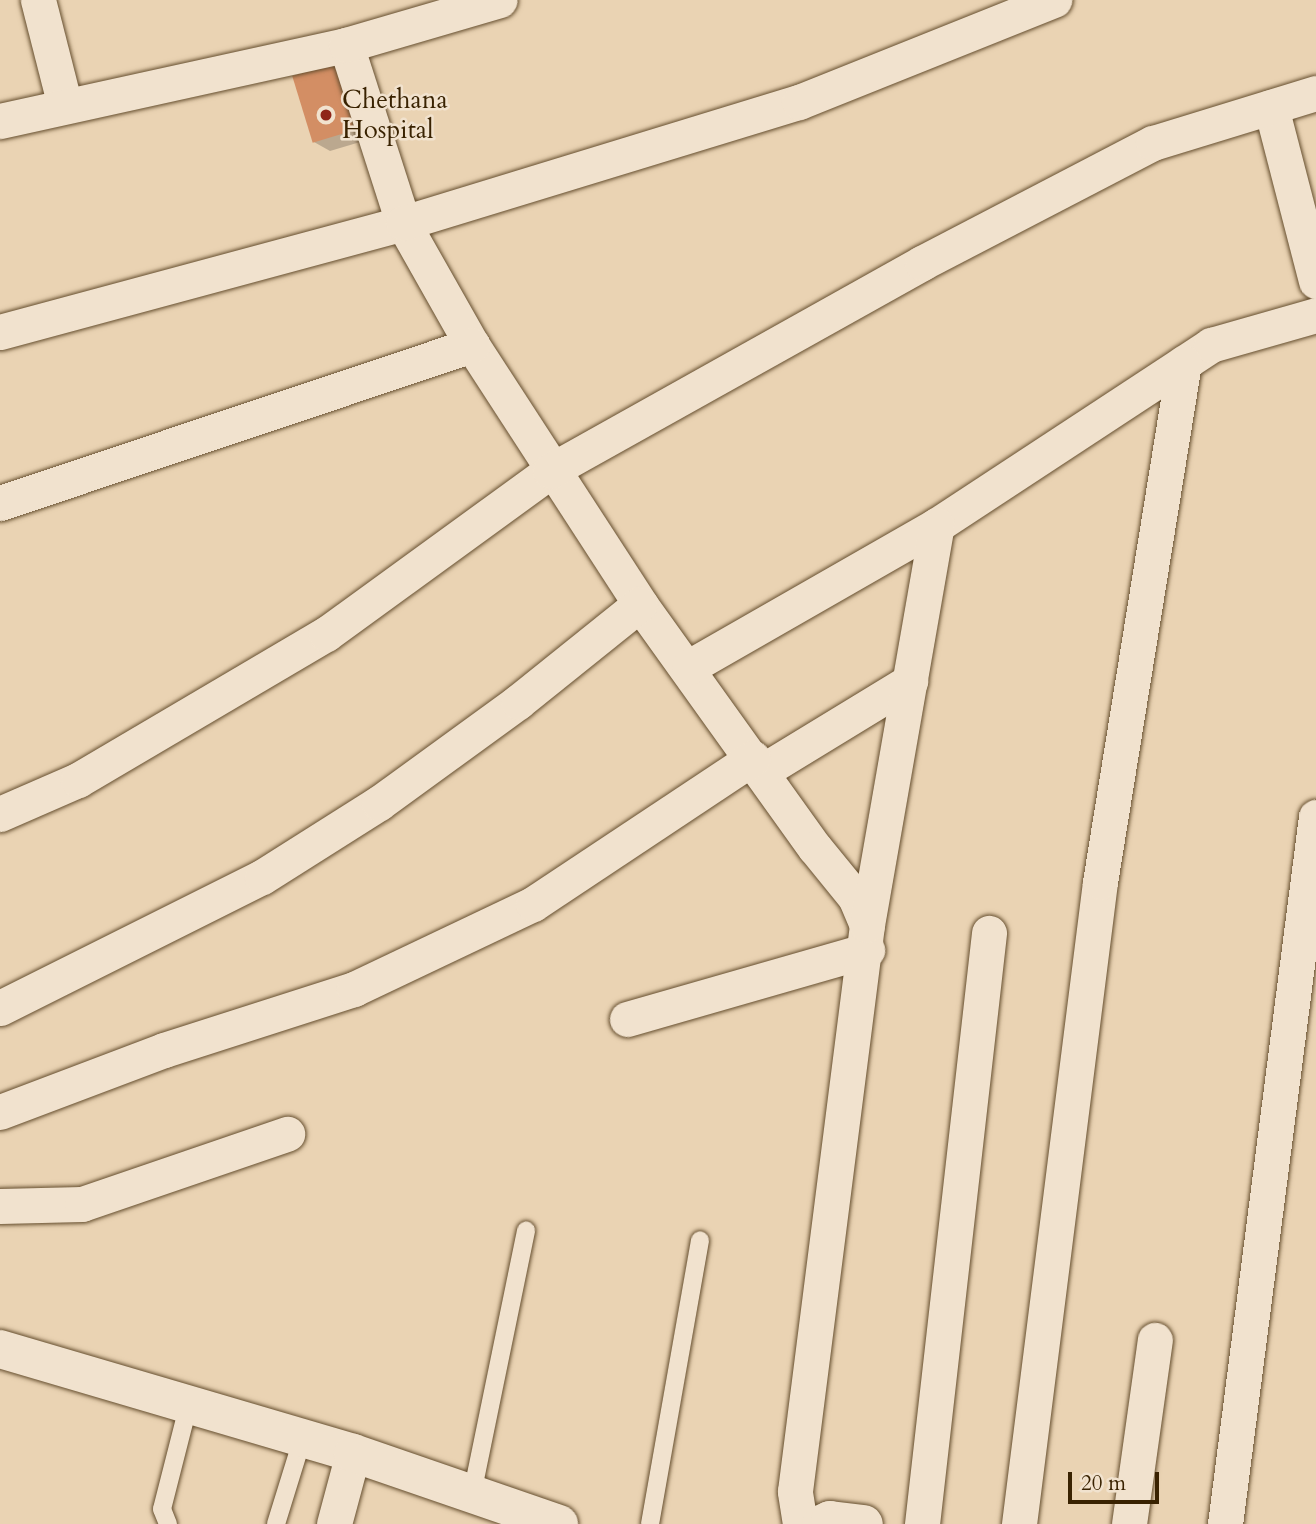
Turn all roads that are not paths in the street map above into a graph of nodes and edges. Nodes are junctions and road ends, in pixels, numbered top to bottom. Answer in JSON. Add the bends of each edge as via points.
{"nodes":[{"id":1,"x":38,"y":0,"type":"edge"},
{"id":2,"x":500,"y":0,"type":"edge"},
{"id":3,"x":1054,"y":0,"type":"edge"},
{"id":4,"x":346,"y":45,"type":"junction"},
{"id":5,"x":1316,"y":93,"type":"edge"},
{"id":6,"x":65,"y":106,"type":"junction"},
{"id":7,"x":1271,"y":107,"type":"junction"},
{"id":8,"x":0,"y":121,"type":"edge"},
{"id":9,"x":402,"y":223,"type":"junction"},
{"id":10,"x":1316,"y":281,"type":"edge"},
{"id":11,"x":1316,"y":315,"type":"edge"},
{"id":12,"x":0,"y":332,"type":"edge"},
{"id":13,"x":472,"y":345,"type":"junction"},
{"id":14,"x":1184,"y":363,"type":"junction"},
{"id":15,"x":550,"y":471,"type":"junction"},
{"id":16,"x":0,"y":503,"type":"edge"},
{"id":17,"x":937,"y":525,"type":"junction"},
{"id":18,"x":640,"y":604,"type":"junction"},
{"id":19,"x":689,"y":667,"type":"junction"},
{"id":20,"x":911,"y":681,"type":"junction"},
{"id":21,"x":757,"y":765,"type":"junction"},
{"id":22,"x":0,"y":814,"type":"edge"},
{"id":23,"x":1316,"y":817,"type":"edge"},
{"id":24,"x":989,"y":933,"type":"dead end"},
{"id":25,"x":867,"y":938,"type":"junction"},
{"id":26,"x":0,"y":1008,"type":"edge"},
{"id":27,"x":627,"y":1019,"type":"dead end"},
{"id":28,"x":0,"y":1112,"type":"edge"},
{"id":29,"x":287,"y":1135,"type":"dead end"},
{"id":30,"x":0,"y":1206,"type":"edge"},
{"id":31,"x":526,"y":1230,"type":"dead end"},
{"id":32,"x":700,"y":1240,"type":"dead end"},
{"id":33,"x":1154,"y":1340,"type":"dead end"},
{"id":34,"x":0,"y":1349,"type":"edge"},
{"id":35,"x":189,"y":1403,"type":"junction"},
{"id":36,"x":303,"y":1437,"type":"junction"},
{"id":37,"x":353,"y":1453,"type":"junction"},
{"id":38,"x":472,"y":1494,"type":"junction"},
{"id":39,"x":168,"y":1524,"type":"edge"},
{"id":40,"x":276,"y":1524,"type":"edge"},
{"id":41,"x":334,"y":1524,"type":"edge"},
{"id":42,"x":558,"y":1524,"type":"edge"},
{"id":43,"x":650,"y":1524,"type":"edge"},
{"id":44,"x":800,"y":1524,"type":"edge"},
{"id":45,"x":821,"y":1524,"type":"edge"},
{"id":46,"x":864,"y":1524,"type":"edge"},
{"id":47,"x":922,"y":1524,"type":"edge"},
{"id":48,"x":1018,"y":1524,"type":"edge"},
{"id":49,"x":1129,"y":1524,"type":"edge"},
{"id":50,"x":1225,"y":1524,"type":"edge"}],
"edges":[{"from":1,"to":6,"type":"street"},
{"from":2,"to":4,"type":"street"},
{"from":3,"to":9,"type":"street","via":[[799,102]]},
{"from":4,"to":6,"type":"street"},
{"from":4,"to":9,"type":"street"},
{"from":5,"to":7,"type":"street"},
{"from":6,"to":8,"type":"street"},
{"from":7,"to":10,"type":"street"},
{"from":7,"to":15,"type":"street","via":[[1153,143],[922,263]]},
{"from":9,"to":12,"type":"street"},
{"from":9,"to":13,"type":"street"},
{"from":11,"to":14,"type":"street","via":[[1212,345]]},
{"from":13,"to":15,"type":"street"},
{"from":13,"to":16,"type":"street"},
{"from":14,"to":17,"type":"street"},
{"from":14,"to":48,"type":"street","via":[[1100,882]]},
{"from":15,"to":18,"type":"street"},
{"from":15,"to":22,"type":"street","via":[[326,634],[78,780]]},
{"from":17,"to":19,"type":"street"},
{"from":17,"to":20,"type":"street"},
{"from":18,"to":19,"type":"street"},
{"from":18,"to":26,"type":"street","via":[[518,702],[379,803],[262,877]]},
{"from":19,"to":21,"type":"street"},
{"from":20,"to":21,"type":"street"},
{"from":20,"to":25,"type":"street"},
{"from":21,"to":25,"type":"street","via":[[856,897]]},
{"from":21,"to":28,"type":"street","via":[[533,904],[354,989],[164,1050]]},
{"from":23,"to":50,"type":"street"},
{"from":24,"to":47,"type":"street"},
{"from":25,"to":27,"type":"street"},
{"from":25,"to":44,"type":"street","via":[[795,1491]]},
{"from":29,"to":30,"type":"street","via":[[82,1204]]},
{"from":31,"to":38,"type":"lane"},
{"from":32,"to":43,"type":"lane"},
{"from":33,"to":49,"type":"street"},
{"from":34,"to":35,"type":"street"},
{"from":35,"to":36,"type":"street"},
{"from":35,"to":39,"type":"lane","via":[[162,1508]]},
{"from":36,"to":37,"type":"street"},
{"from":36,"to":40,"type":"lane"},
{"from":37,"to":38,"type":"street"},
{"from":37,"to":41,"type":"street"},
{"from":38,"to":42,"type":"street"},
{"from":45,"to":46,"type":"street","via":[[830,1520]]}]}
